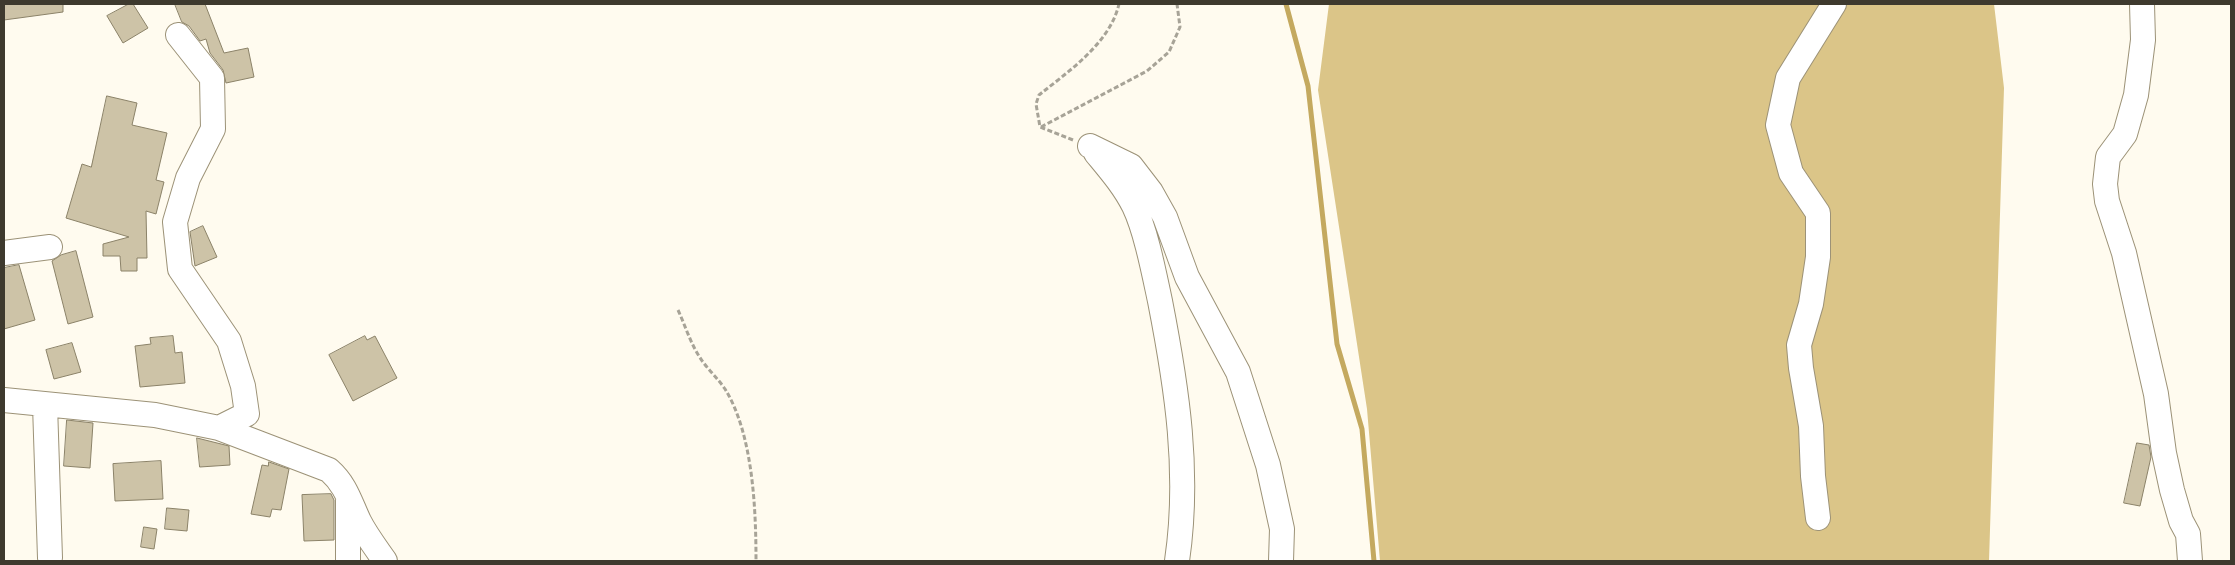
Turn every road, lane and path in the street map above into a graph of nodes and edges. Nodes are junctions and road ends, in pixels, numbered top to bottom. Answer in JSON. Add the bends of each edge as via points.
{"nodes":[{"id":1,"x":1119,"y":4,"type":"edge"},
{"id":2,"x":1177,"y":4,"type":"edge"},
{"id":3,"x":1834,"y":4,"type":"edge"},
{"id":4,"x":2142,"y":4,"type":"edge"},
{"id":5,"x":178,"y":35,"type":"dead end"},
{"id":6,"x":1040,"y":127,"type":"junction"},
{"id":7,"x":1090,"y":146,"type":"junction"},
{"id":8,"x":50,"y":247,"type":"dead end"},
{"id":9,"x":4,"y":253,"type":"edge"},
{"id":10,"x":678,"y":310,"type":"dead end"},
{"id":11,"x":4,"y":400,"type":"edge"},
{"id":12,"x":45,"y":406,"type":"junction"},
{"id":13,"x":219,"y":428,"type":"junction"},
{"id":14,"x":348,"y":492,"type":"junction"},
{"id":15,"x":1818,"y":518,"type":"dead end"},
{"id":16,"x":50,"y":558,"type":"dead end"},
{"id":17,"x":348,"y":561,"type":"edge"},
{"id":18,"x":385,"y":561,"type":"edge"},
{"id":19,"x":756,"y":561,"type":"edge"},
{"id":20,"x":1177,"y":561,"type":"edge"},
{"id":21,"x":1281,"y":561,"type":"edge"},
{"id":22,"x":2190,"y":561,"type":"edge"}],
"edges":[{"from":1,"to":6,"type":"path","via":[[1117,14],[1099,42],[1039,95],[1036,104]]},
{"from":2,"to":6,"type":"path","via":[[1180,27],[1169,52],[1147,71]]},
{"from":3,"to":15,"type":"street","via":[[1788,78],[1778,125],[1791,173],[1818,213],[1818,257],[1811,304],[1799,345],[1812,426]]},
{"from":4,"to":22,"type":"street","via":[[2143,40],[2132,116],[2125,134],[2108,157],[2105,184],[2156,394],[2172,490],[2188,534]]},
{"from":5,"to":13,"type":"street","via":[[212,78],[213,129],[188,178],[175,222],[180,269],[229,341],[243,386],[247,414]]},
{"from":6,"to":7,"type":"path"},
{"from":7,"to":20,"type":"street","via":[[1119,180],[1134,207],[1152,265],[1179,408],[1183,484]]},
{"from":7,"to":21,"type":"street","via":[[1131,166],[1151,192],[1165,217],[1188,277],[1238,372],[1268,465],[1282,529]]},
{"from":8,"to":9,"type":"street"},
{"from":10,"to":19,"type":"path","via":[[698,355],[725,390],[742,429],[752,477]]},
{"from":11,"to":12,"type":"street"},
{"from":12,"to":13,"type":"street","via":[[155,415]]},
{"from":12,"to":16,"type":"street"},
{"from":13,"to":14,"type":"street","via":[[329,470]]},
{"from":14,"to":17,"type":"street"},
{"from":14,"to":18,"type":"street","via":[[359,521]]}]}
